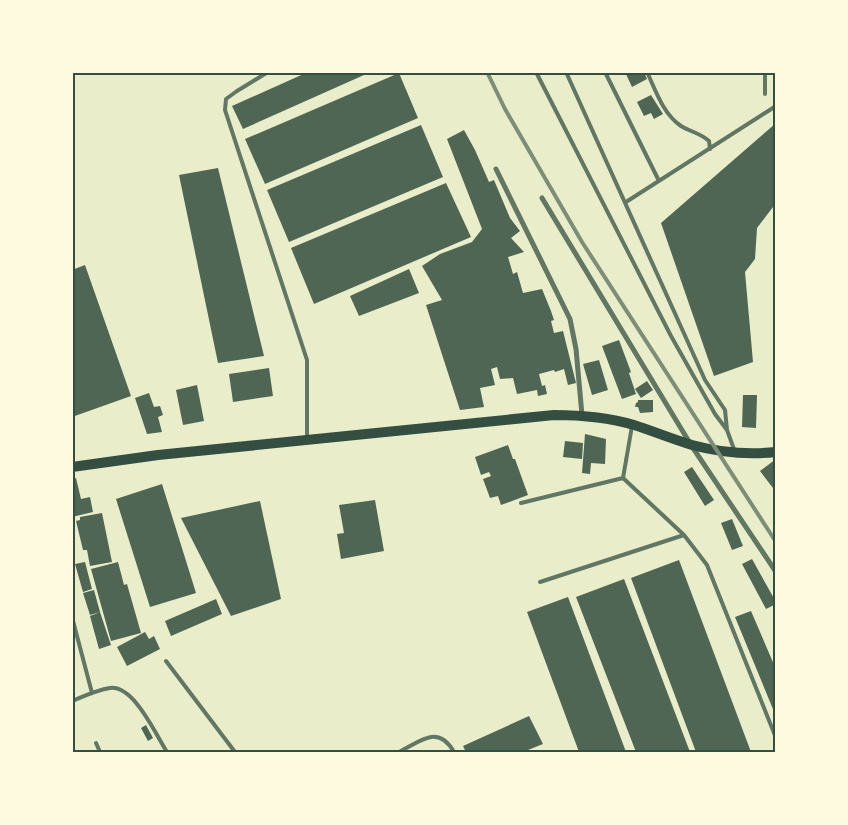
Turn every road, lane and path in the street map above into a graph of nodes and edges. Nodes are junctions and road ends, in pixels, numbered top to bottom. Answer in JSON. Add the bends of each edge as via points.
{"nodes":[{"id":1,"x":268,"y":72,"type":"edge"},
{"id":2,"x":536,"y":72,"type":"edge"},
{"id":3,"x":566,"y":72,"type":"edge"},
{"id":4,"x":605,"y":72,"type":"edge"},
{"id":5,"x":647,"y":72,"type":"edge"},
{"id":6,"x":765,"y":72,"type":"edge"},
{"id":7,"x":765,"y":94,"type":"dead end"},
{"id":8,"x":776,"y":106,"type":"edge"},
{"id":9,"x":710,"y":149,"type":"junction"},
{"id":10,"x":496,"y":169,"type":"dead end"},
{"id":11,"x":659,"y":181,"type":"junction"},
{"id":12,"x":542,"y":198,"type":"dead end"},
{"id":13,"x":626,"y":202,"type":"junction"},
{"id":14,"x":582,"y":415,"type":"junction"},
{"id":15,"x":633,"y":424,"type":"junction"},
{"id":16,"x":727,"y":430,"type":"junction"},
{"id":17,"x":307,"y":440,"type":"junction"},
{"id":18,"x":691,"y":445,"type":"junction"},
{"id":19,"x":735,"y":452,"type":"junction"},
{"id":20,"x":776,"y":452,"type":"edge"},
{"id":21,"x":72,"y":467,"type":"edge"},
{"id":22,"x":623,"y":478,"type":"junction"},
{"id":23,"x":520,"y":504,"type":"dead end"},
{"id":24,"x":684,"y":535,"type":"junction"},
{"id":25,"x":776,"y":572,"type":"edge"},
{"id":26,"x":540,"y":582,"type":"dead end"},
{"id":27,"x":72,"y":617,"type":"edge"},
{"id":28,"x":166,"y":661,"type":"dead end"},
{"id":29,"x":92,"y":693,"type":"junction"},
{"id":30,"x":72,"y":701,"type":"edge"},
{"id":31,"x":776,"y":738,"type":"edge"},
{"id":32,"x":96,"y":743,"type":"dead end"},
{"id":33,"x":100,"y":752,"type":"edge"},
{"id":34,"x":167,"y":752,"type":"edge"},
{"id":35,"x":235,"y":752,"type":"edge"},
{"id":36,"x":399,"y":752,"type":"edge"},
{"id":37,"x":454,"y":752,"type":"edge"}],
"edges":[{"from":1,"to":17,"type":"lane","via":[[226,99],[225,110],[307,360]]},
{"from":2,"to":16,"type":"lane","via":[[672,336]]},
{"from":3,"to":13,"type":"lane"},
{"from":4,"to":11,"type":"lane"},
{"from":5,"to":9,"type":"lane","via":[[669,115],[682,126],[701,134],[709,141]]},
{"from":6,"to":7,"type":"lane"},
{"from":8,"to":9,"type":"lane"},
{"from":9,"to":11,"type":"lane"},
{"from":10,"to":14,"type":"street","via":[[570,319]]},
{"from":11,"to":13,"type":"lane"},
{"from":12,"to":18,"type":"street"},
{"from":13,"to":16,"type":"lane","via":[[705,380],[725,410]]},
{"from":14,"to":15,"type":"main road"},
{"from":14,"to":17,"type":"main road","via":[[554,415]]},
{"from":15,"to":18,"type":"main road"},
{"from":15,"to":22,"type":"lane"},
{"from":16,"to":19,"type":"lane"},
{"from":17,"to":21,"type":"main road"},
{"from":18,"to":19,"type":"main road"},
{"from":18,"to":25,"type":"street"},
{"from":19,"to":20,"type":"main road"},
{"from":22,"to":23,"type":"lane"},
{"from":22,"to":24,"type":"lane"},
{"from":24,"to":26,"type":"lane"},
{"from":24,"to":31,"type":"lane","via":[[707,565]]},
{"from":27,"to":29,"type":"lane"},
{"from":28,"to":35,"type":"lane"},
{"from":29,"to":30,"type":"lane"},
{"from":29,"to":34,"type":"lane","via":[[112,688],[124,692],[136,702]]},
{"from":32,"to":33,"type":"lane"},
{"from":36,"to":37,"type":"lane","via":[[428,738],[441,737]]}]}
